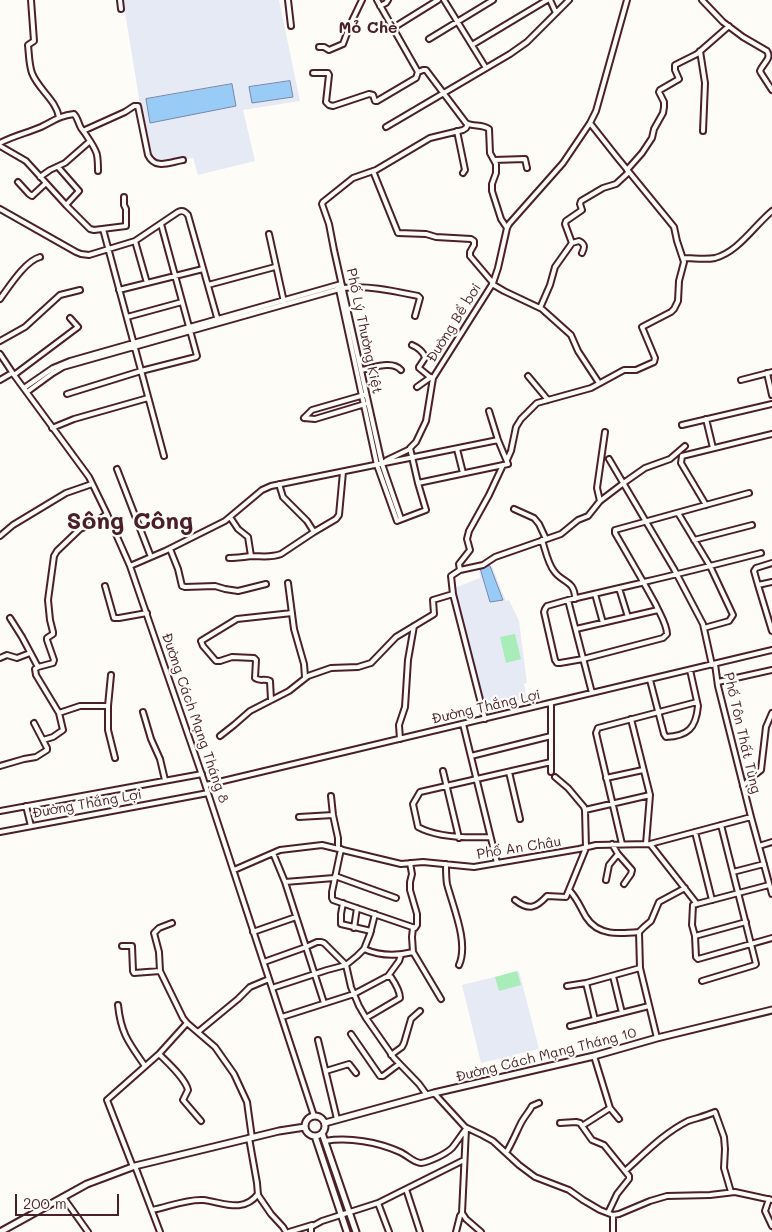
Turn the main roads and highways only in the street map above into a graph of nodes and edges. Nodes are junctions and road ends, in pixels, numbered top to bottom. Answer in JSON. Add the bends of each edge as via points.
{"nodes":[{"id":1,"x":772,"y":1010,"type":"edge"},
{"id":2,"x":325,"y":1123,"type":"junction"},
{"id":3,"x":306,"y":1127,"type":"junction"},
{"id":4,"x":322,"y":1133,"type":"junction"},
{"id":5,"x":315,"y":1136,"type":"junction"},
{"id":6,"x":0,"y":1232,"type":"edge"},
{"id":7,"x":347,"y":1232,"type":"edge"},
{"id":8,"x":356,"y":1232,"type":"edge"}],
"edges":[{"from":1,"to":2,"type":"main road","name":"Đường Cách Mạng Tháng 10"},
{"from":2,"to":3,"type":"main road","via":[[321,1117],[314,1116],[307,1120]]},
{"from":2,"to":4,"type":"main road"},
{"from":3,"to":5,"type":"main road"},
{"from":3,"to":6,"type":"main road","via":[[134,1166],[87,1184]]},
{"from":4,"to":5,"type":"main road"},
{"from":4,"to":8,"type":"main road"},
{"from":5,"to":7,"type":"main road"}]}
